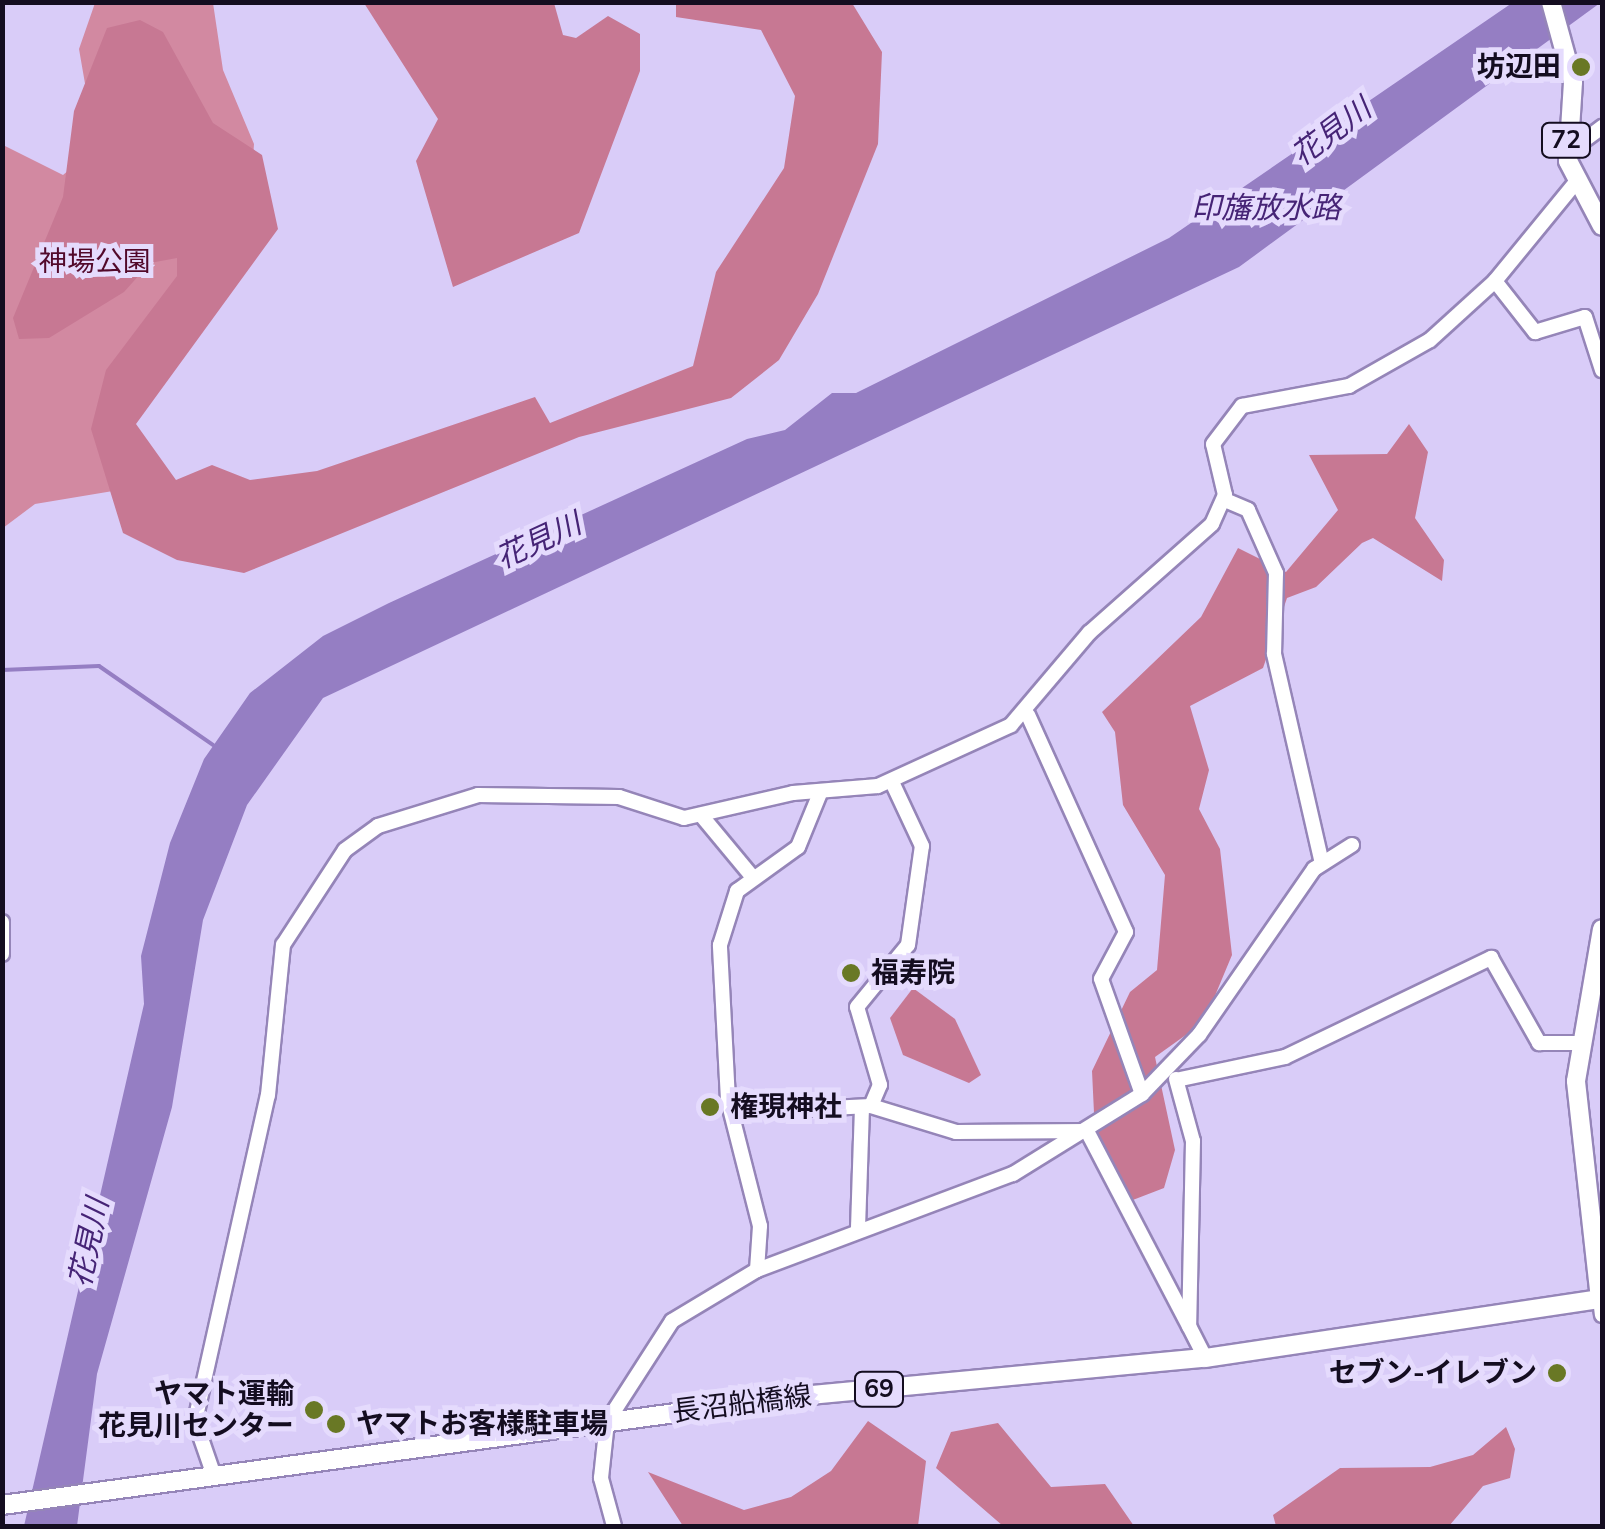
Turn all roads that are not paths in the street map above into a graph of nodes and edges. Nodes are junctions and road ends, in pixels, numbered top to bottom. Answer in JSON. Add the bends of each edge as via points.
{"nodes":[{"id":1,"x":1550,"y":2,"type":"edge"},
{"id":2,"x":1602,"y":127,"type":"edge"},
{"id":3,"x":1566,"y":154,"type":"junction"},
{"id":4,"x":1576,"y":182,"type":"junction"},
{"id":5,"x":1602,"y":226,"type":"edge"},
{"id":6,"x":1496,"y":280,"type":"junction"},
{"id":7,"x":1602,"y":370,"type":"edge"},
{"id":8,"x":1225,"y":500,"type":"junction"},
{"id":9,"x":1028,"y":716,"type":"junction"},
{"id":10,"x":892,"y":782,"type":"junction"},
{"id":11,"x":820,"y":793,"type":"junction"},
{"id":12,"x":701,"y":816,"type":"junction"},
{"id":13,"x":1352,"y":845,"type":"dead end"},
{"id":14,"x":1322,"y":864,"type":"junction"},
{"id":15,"x":750,"y":874,"type":"junction"},
{"id":16,"x":2,"y":922,"type":"edge"},
{"id":17,"x":1602,"y":929,"type":"edge"},
{"id":18,"x":2,"y":954,"type":"edge"},
{"id":19,"x":1578,"y":1044,"type":"junction"},
{"id":20,"x":1163,"y":1079,"type":"junction"},
{"id":21,"x":1180,"y":1079,"type":"junction"},
{"id":22,"x":1142,"y":1094,"type":"junction"},
{"id":23,"x":728,"y":1100,"type":"junction"},
{"id":24,"x":866,"y":1107,"type":"junction"},
{"id":25,"x":1088,"y":1131,"type":"junction"},
{"id":26,"x":858,"y":1228,"type":"junction"},
{"id":27,"x":757,"y":1270,"type":"junction"},
{"id":28,"x":1602,"y":1304,"type":"edge"},
{"id":29,"x":1189,"y":1326,"type":"junction"},
{"id":30,"x":1205,"y":1358,"type":"junction"},
{"id":31,"x":607,"y":1422,"type":"junction"},
{"id":32,"x":213,"y":1473,"type":"junction"},
{"id":33,"x":2,"y":1504,"type":"edge"},
{"id":34,"x":614,"y":1526,"type":"edge"}],
"edges":[{"from":1,"to":3,"type":"main road","number":"72","via":[[1573,82]]},
{"from":2,"to":3,"type":"street"},
{"from":3,"to":4,"type":"main road","number":"72"},
{"from":4,"to":5,"type":"main road","number":"72"},
{"from":4,"to":6,"type":"street"},
{"from":6,"to":7,"type":"street","via":[[1535,332],[1581,314]]},
{"from":6,"to":8,"type":"street","via":[[1379,372],[1242,406],[1213,444]]},
{"from":8,"to":9,"type":"street","via":[[1212,524],[1062,662]]},
{"from":8,"to":14,"type":"street","via":[[1248,510],[1276,573],[1274,654]]},
{"from":9,"to":10,"type":"street"},
{"from":9,"to":22,"type":"street","via":[[1126,932],[1101,979]]},
{"from":10,"to":11,"type":"street"},
{"from":10,"to":24,"type":"street","via":[[922,846],[908,945],[857,1007],[880,1085]]},
{"from":11,"to":12,"type":"street"},
{"from":11,"to":15,"type":"street","via":[[798,847]]},
{"from":12,"to":15,"type":"street"},
{"from":12,"to":32,"type":"street","via":[[671,816],[620,797],[478,796],[378,826],[345,850],[283,945],[268,1095],[194,1420]]},
{"from":13,"to":14,"type":"street"},
{"from":14,"to":20,"type":"street"},
{"from":15,"to":23,"type":"street","via":[[720,945]]},
{"from":16,"to":18,"type":"street"},
{"from":17,"to":19,"type":"main road"},
{"from":19,"to":21,"type":"street","via":[[1540,1042],[1491,958],[1285,1057]]},
{"from":19,"to":28,"type":"main road","via":[[1578,1142]]},
{"from":20,"to":21,"type":"street"},
{"from":20,"to":22,"type":"street"},
{"from":21,"to":29,"type":"street","via":[[1193,1141]]},
{"from":22,"to":25,"type":"street"},
{"from":23,"to":24,"type":"street","via":[[787,1110]]},
{"from":23,"to":27,"type":"street","via":[[760,1226]]},
{"from":24,"to":25,"type":"street","via":[[956,1132]]},
{"from":24,"to":26,"type":"street"},
{"from":25,"to":26,"type":"street","via":[[1013,1174]]},
{"from":25,"to":29,"type":"street"},
{"from":26,"to":27,"type":"street"},
{"from":27,"to":31,"type":"street","via":[[672,1321]]},
{"from":28,"to":30,"type":"main road","name":"長沼船橋線","number":"69"},
{"from":29,"to":30,"type":"street"},
{"from":30,"to":31,"type":"main road","name":"長沼船橋線","number":"69"},
{"from":31,"to":32,"type":"main road","name":"長沼船橋線","number":"69"},
{"from":31,"to":34,"type":"street","via":[[601,1478]]},
{"from":32,"to":33,"type":"main road","name":"長沼船橋線","number":"69"}]}
